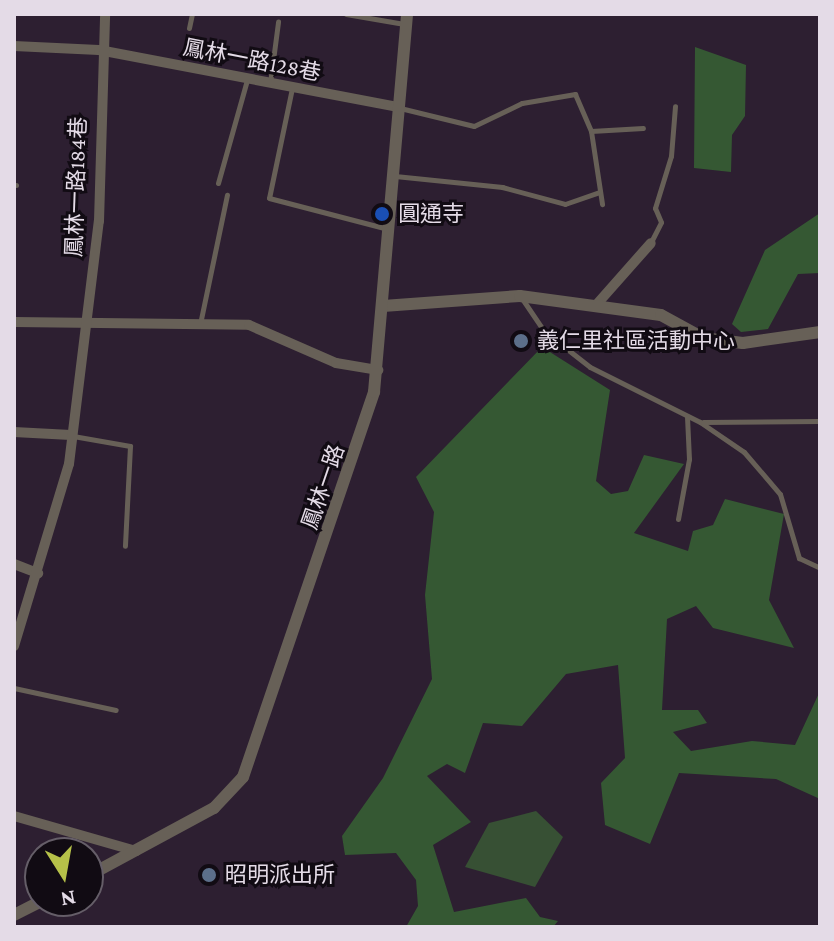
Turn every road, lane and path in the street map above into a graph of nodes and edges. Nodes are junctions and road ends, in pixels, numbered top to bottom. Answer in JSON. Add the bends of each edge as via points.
{"nodes":[{"id":1,"x":105,"y":14,"type":"edge"},
{"id":2,"x":192,"y":14,"type":"edge"},
{"id":3,"x":346,"y":14,"type":"edge"},
{"id":4,"x":407,"y":19,"type":"edge"},
{"id":5,"x":278,"y":22,"type":"dead end"},
{"id":6,"x":189,"y":28,"type":"dead end"},
{"id":7,"x":14,"y":46,"type":"edge"},
{"id":8,"x":99,"y":50,"type":"junction"},
{"id":9,"x":247,"y":80,"type":"junction"},
{"id":10,"x":270,"y":84,"type":"junction"},
{"id":11,"x":292,"y":88,"type":"junction"},
{"id":12,"x":675,"y":106,"type":"dead end"},
{"id":13,"x":399,"y":107,"type":"junction"},
{"id":14,"x":643,"y":128,"type":"dead end"},
{"id":15,"x":591,"y":131,"type":"junction"},
{"id":16,"x":394,"y":176,"type":"junction"},
{"id":17,"x":218,"y":183,"type":"dead end"},
{"id":18,"x":600,"y":192,"type":"junction"},
{"id":19,"x":227,"y":195,"type":"dead end"},
{"id":20,"x":602,"y":204,"type":"dead end"},
{"id":21,"x":389,"y":229,"type":"junction"},
{"id":22,"x":651,"y":243,"type":"joint"},
{"id":23,"x":520,"y":296,"type":"junction"},
{"id":24,"x":597,"y":304,"type":"junction"},
{"id":25,"x":383,"y":306,"type":"junction"},
{"id":26,"x":14,"y":322,"type":"edge"},
{"id":27,"x":86,"y":325,"type":"junction"},
{"id":28,"x":200,"y":325,"type":"junction"},
{"id":29,"x":820,"y":332,"type":"edge"},
{"id":30,"x":378,"y":370,"type":"junction"},
{"id":31,"x":687,"y":415,"type":"junction"},
{"id":32,"x":820,"y":421,"type":"edge"},
{"id":33,"x":700,"y":422,"type":"junction"},
{"id":34,"x":14,"y":432,"type":"edge"},
{"id":35,"x":71,"y":435,"type":"junction"},
{"id":36,"x":678,"y":519,"type":"dead end"},
{"id":37,"x":125,"y":546,"type":"dead end"},
{"id":38,"x":14,"y":564,"type":"edge"},
{"id":39,"x":820,"y":568,"type":"edge"},
{"id":40,"x":38,"y":573,"type":"junction"},
{"id":41,"x":14,"y":646,"type":"edge"},
{"id":42,"x":14,"y":688,"type":"edge"},
{"id":43,"x":116,"y":710,"type":"dead end"},
{"id":44,"x":14,"y":816,"type":"edge"},
{"id":45,"x":136,"y":851,"type":"junction"},
{"id":46,"x":104,"y":868,"type":"edge"}],
"edges":[{"from":1,"to":8,"type":"street"},
{"from":2,"to":6,"type":"lane"},
{"from":3,"to":4,"type":"lane"},
{"from":4,"to":13,"type":"street","name":"鳳林一路"},
{"from":5,"to":10,"type":"lane"},
{"from":7,"to":8,"type":"street","name":"鳳林一路128巷"},
{"from":8,"to":9,"type":"street","name":"鳳林一路128巷"},
{"from":8,"to":27,"type":"street","name":"鳳林一路184巷","via":[[99,221]]},
{"from":9,"to":10,"type":"street","name":"鳳林一路128巷"},
{"from":9,"to":17,"type":"lane"},
{"from":10,"to":11,"type":"street","name":"鳳林一路128巷"},
{"from":11,"to":13,"type":"street","name":"鳳林一路128巷"},
{"from":11,"to":21,"type":"lane","via":[[269,198]]},
{"from":12,"to":22,"type":"lane","via":[[671,156],[655,208],[661,222]]},
{"from":13,"to":15,"type":"lane","via":[[474,126],[522,103],[575,94]]},
{"from":13,"to":16,"type":"street","name":"鳳林一路"},
{"from":14,"to":15,"type":"lane"},
{"from":15,"to":18,"type":"lane"},
{"from":16,"to":18,"type":"lane","via":[[502,187],[565,204]]},
{"from":16,"to":21,"type":"street","name":"鳳林一路"},
{"from":18,"to":20,"type":"lane"},
{"from":19,"to":28,"type":"lane"},
{"from":21,"to":25,"type":"street","name":"鳳林一路"},
{"from":22,"to":24,"type":"street"},
{"from":23,"to":24,"type":"street"},
{"from":23,"to":25,"type":"street"},
{"from":23,"to":31,"type":"lane","via":[[544,331],[590,367]]},
{"from":24,"to":29,"type":"street","via":[[661,315],[703,338],[743,343]]},
{"from":25,"to":30,"type":"street","name":"鳳林一路"},
{"from":26,"to":27,"type":"street"},
{"from":27,"to":28,"type":"street"},
{"from":27,"to":35,"type":"street","name":"鳳林一路184巷"},
{"from":28,"to":30,"type":"street","via":[[249,325],[336,363]]},
{"from":30,"to":45,"type":"street","name":"鳳林一路","via":[[243,777],[214,808]]},
{"from":31,"to":33,"type":"lane"},
{"from":31,"to":36,"type":"lane","via":[[689,459]]},
{"from":32,"to":33,"type":"lane"},
{"from":33,"to":39,"type":"lane","via":[[744,452],[780,494],[799,558]]},
{"from":34,"to":35,"type":"street"},
{"from":35,"to":37,"type":"lane","via":[[130,446]]},
{"from":35,"to":40,"type":"street","name":"鳳林一路184巷","via":[[62,500]]},
{"from":38,"to":40,"type":"street"},
{"from":40,"to":41,"type":"street","name":"鳳林一路184巷"},
{"from":42,"to":43,"type":"lane"},
{"from":44,"to":45,"type":"street"},
{"from":45,"to":46,"type":"street","name":"鳳林一路"}]}
